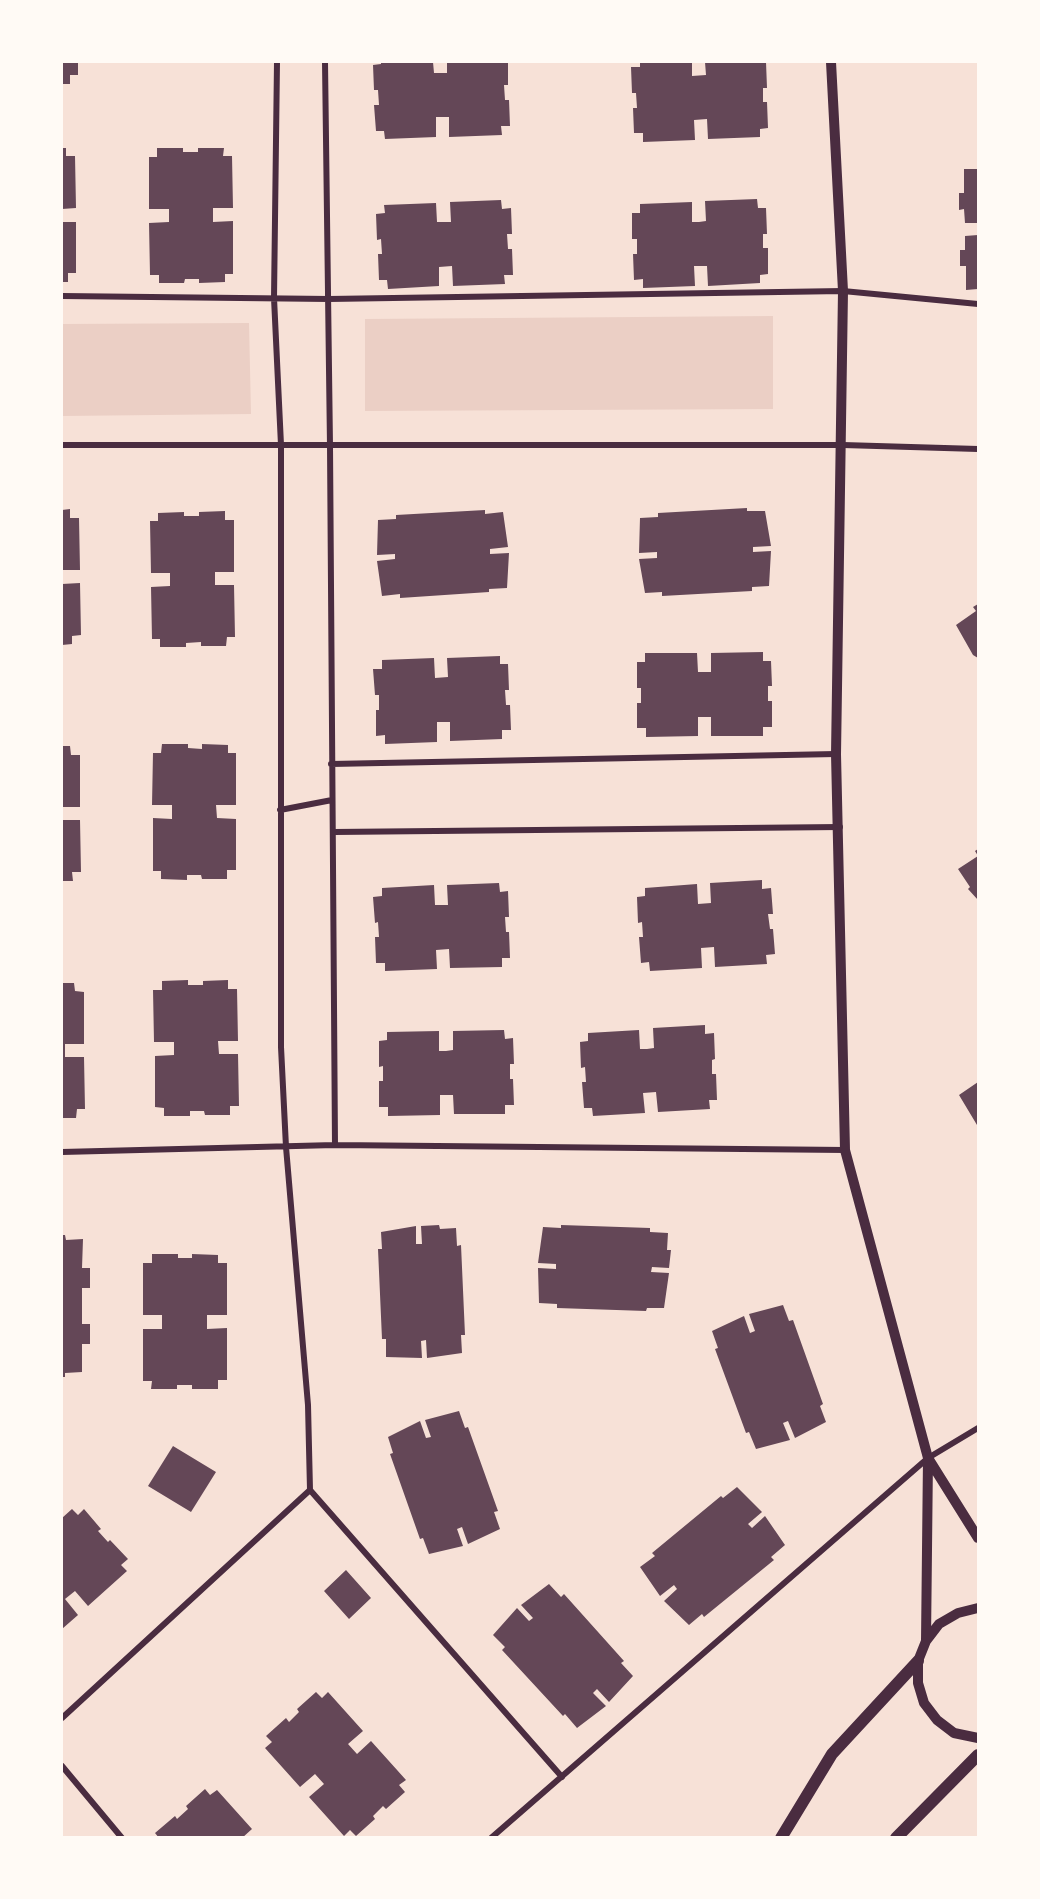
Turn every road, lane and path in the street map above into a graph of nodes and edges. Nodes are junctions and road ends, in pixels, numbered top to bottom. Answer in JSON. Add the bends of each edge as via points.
{"nodes":[{"id":1,"x":276,"y":62,"type":"edge"},
{"id":2,"x":325,"y":62,"type":"edge"},
{"id":3,"x":831,"y":62,"type":"edge"},
{"id":4,"x":843,"y":291,"type":"junction"},
{"id":5,"x":62,"y":296,"type":"edge"},
{"id":6,"x":274,"y":298,"type":"junction"},
{"id":7,"x":329,"y":299,"type":"junction"},
{"id":8,"x":978,"y":304,"type":"edge"},
{"id":9,"x":62,"y":445,"type":"edge"},
{"id":10,"x":281,"y":445,"type":"junction"},
{"id":11,"x":843,"y":445,"type":"junction"},
{"id":12,"x":330,"y":446,"type":"junction"},
{"id":13,"x":978,"y":449,"type":"edge"},
{"id":14,"x":836,"y":754,"type":"junction"},
{"id":15,"x":331,"y":764,"type":"junction"},
{"id":16,"x":332,"y":800,"type":"junction"},
{"id":17,"x":280,"y":810,"type":"junction"},
{"id":18,"x":840,"y":827,"type":"junction"},
{"id":19,"x":334,"y":832,"type":"junction"},
{"id":20,"x":335,"y":1145,"type":"junction"},
{"id":21,"x":286,"y":1147,"type":"junction"},
{"id":22,"x":845,"y":1150,"type":"junction"},
{"id":23,"x":62,"y":1152,"type":"edge"},
{"id":24,"x":978,"y":1428,"type":"edge"},
{"id":25,"x":928,"y":1458,"type":"junction"},
{"id":26,"x":310,"y":1490,"type":"junction"},
{"id":27,"x":978,"y":1538,"type":"edge"},
{"id":28,"x":978,"y":1608,"type":"edge"},
{"id":29,"x":926,"y":1641,"type":"junction"},
{"id":30,"x":918,"y":1661,"type":"junction"},
{"id":31,"x":62,"y":1718,"type":"edge"},
{"id":32,"x":978,"y":1738,"type":"edge"},
{"id":33,"x":978,"y":1755,"type":"edge"},
{"id":34,"x":62,"y":1766,"type":"edge"},
{"id":35,"x":562,"y":1777,"type":"junction"},
{"id":36,"x":122,"y":1838,"type":"edge"},
{"id":37,"x":491,"y":1838,"type":"edge"},
{"id":38,"x":781,"y":1838,"type":"edge"},
{"id":39,"x":896,"y":1838,"type":"edge"}],
"edges":[{"from":1,"to":6,"type":"street"},
{"from":2,"to":7,"type":"street"},
{"from":3,"to":4,"type":"street"},
{"from":4,"to":7,"type":"street"},
{"from":4,"to":8,"type":"street"},
{"from":4,"to":11,"type":"street"},
{"from":5,"to":6,"type":"street"},
{"from":6,"to":7,"type":"street"},
{"from":6,"to":10,"type":"street"},
{"from":7,"to":12,"type":"street"},
{"from":9,"to":10,"type":"street"},
{"from":10,"to":12,"type":"street"},
{"from":10,"to":17,"type":"street"},
{"from":11,"to":12,"type":"street"},
{"from":11,"to":13,"type":"street"},
{"from":11,"to":14,"type":"street"},
{"from":12,"to":15,"type":"street"},
{"from":14,"to":15,"type":"street"},
{"from":14,"to":18,"type":"street"},
{"from":15,"to":16,"type":"street"},
{"from":16,"to":17,"type":"street"},
{"from":16,"to":19,"type":"street"},
{"from":17,"to":21,"type":"street","via":[[280,1047]]},
{"from":18,"to":19,"type":"street"},
{"from":18,"to":22,"type":"street"},
{"from":19,"to":20,"type":"street"},
{"from":20,"to":21,"type":"street"},
{"from":20,"to":22,"type":"street"},
{"from":21,"to":23,"type":"street"},
{"from":21,"to":26,"type":"street","via":[[308,1406]]},
{"from":22,"to":25,"type":"street"},
{"from":24,"to":25,"type":"street"},
{"from":25,"to":27,"type":"street"},
{"from":25,"to":29,"type":"street"},
{"from":25,"to":35,"type":"street"},
{"from":26,"to":31,"type":"street"},
{"from":26,"to":35,"type":"street"},
{"from":28,"to":29,"type":"street","via":[[939,1624]]},
{"from":29,"to":30,"type":"street"},
{"from":30,"to":32,"type":"street","via":[[918,1683],[924,1703],[937,1720],[954,1733]]},
{"from":30,"to":38,"type":"main road","via":[[832,1754]]},
{"from":33,"to":39,"type":"main road"},
{"from":34,"to":36,"type":"street"},
{"from":35,"to":37,"type":"street"}]}
